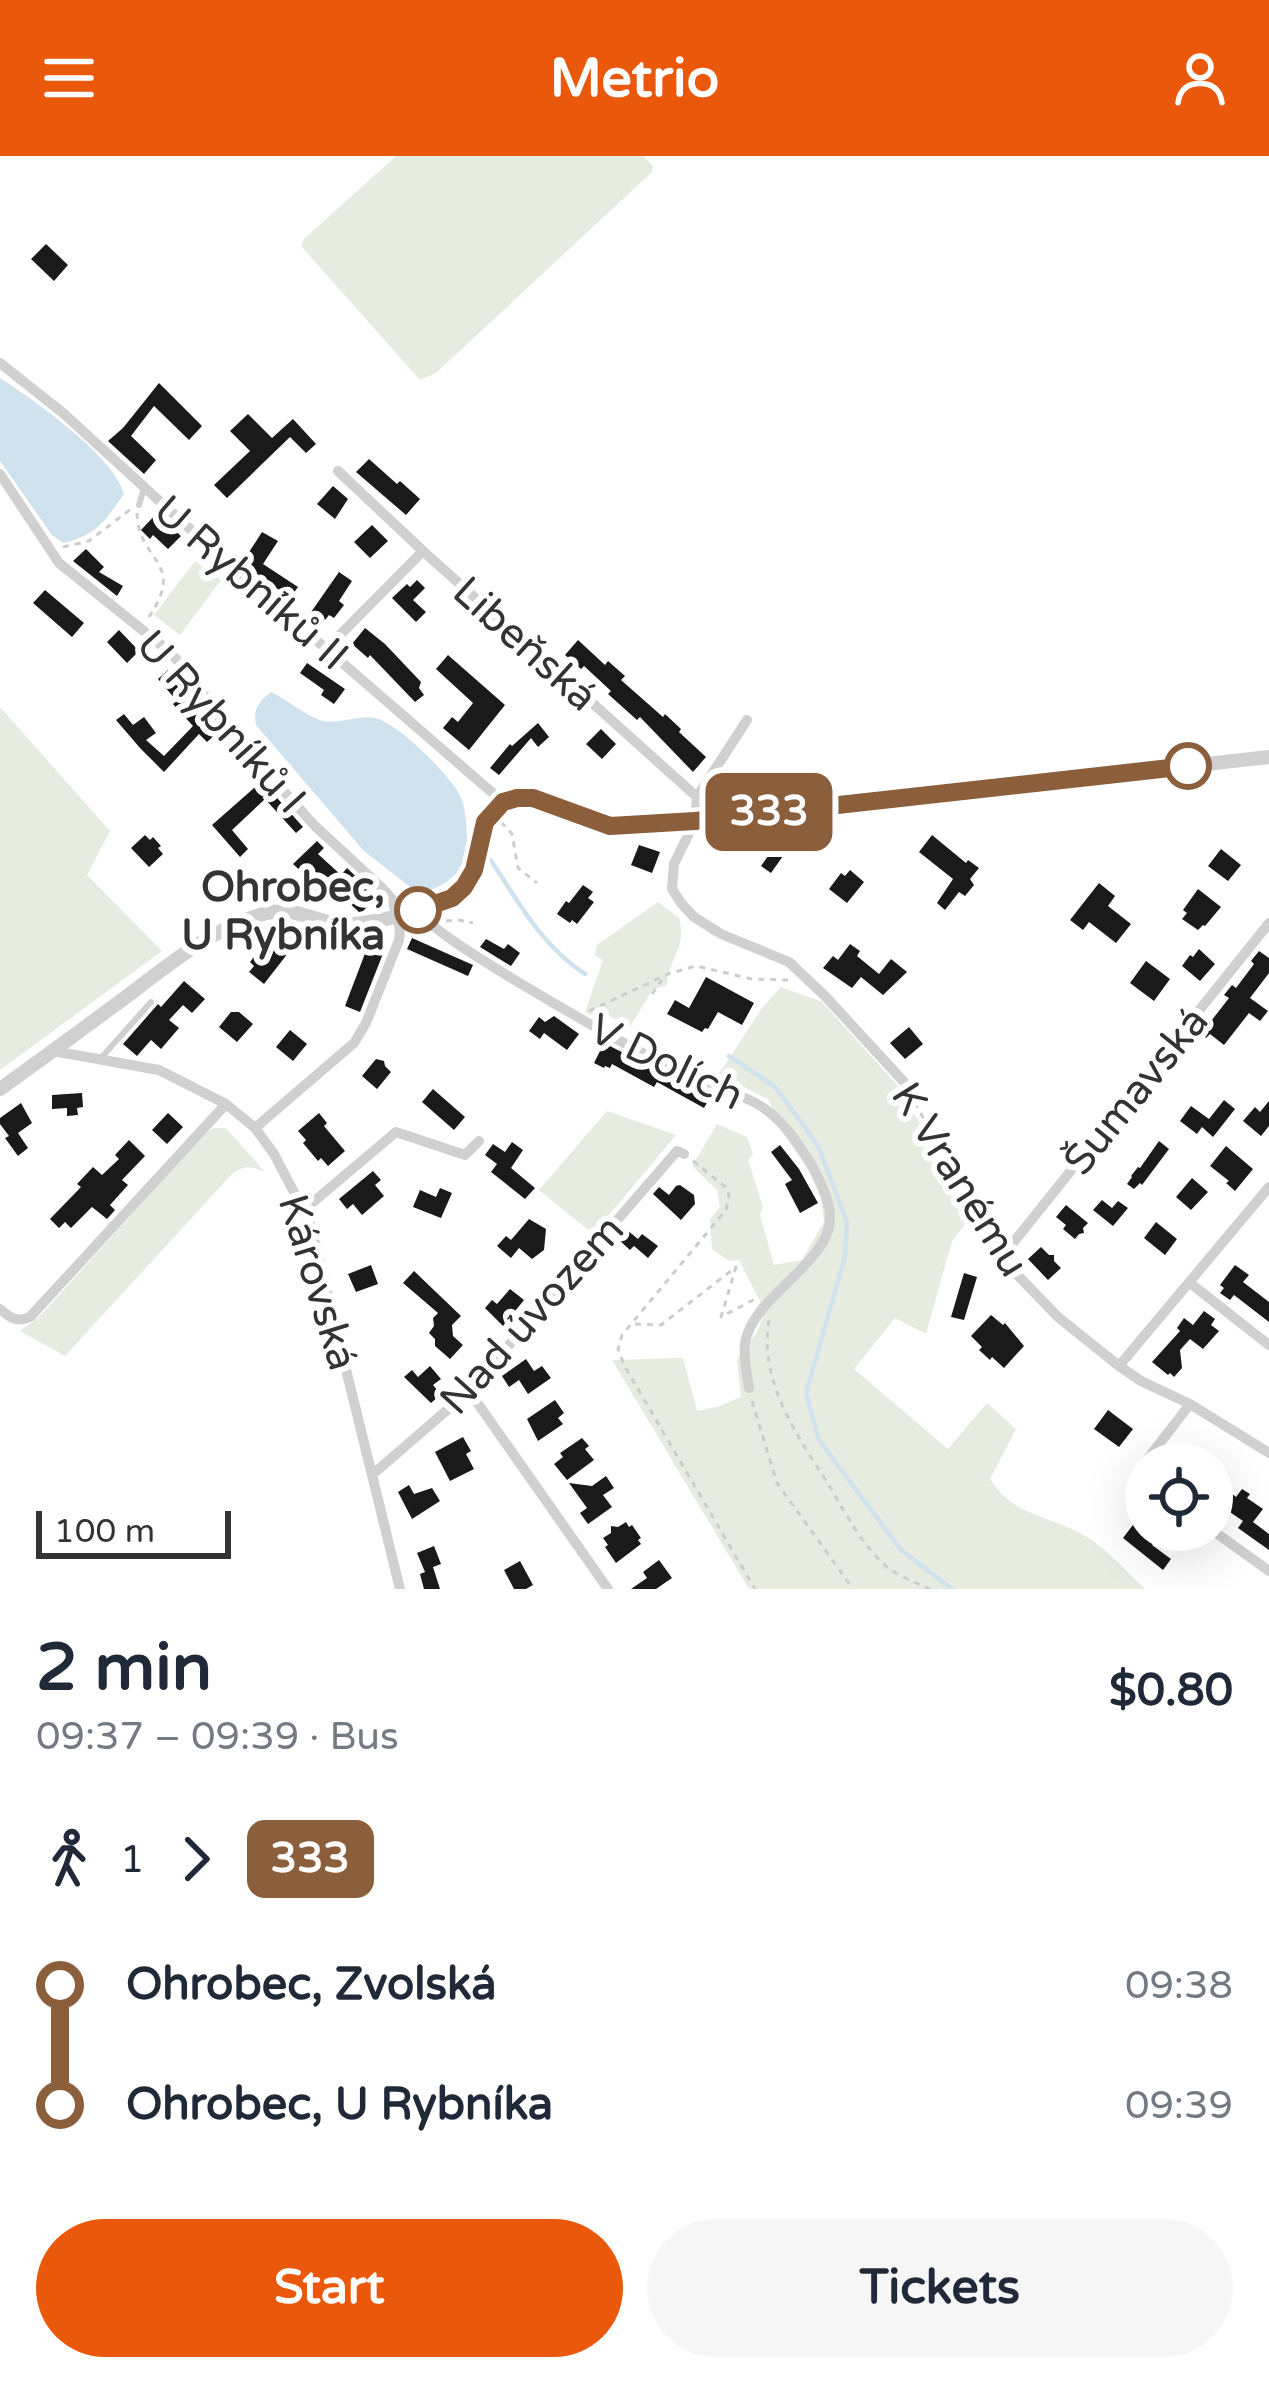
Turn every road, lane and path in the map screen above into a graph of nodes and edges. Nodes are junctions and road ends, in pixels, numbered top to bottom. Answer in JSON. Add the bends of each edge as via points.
{"nodes":[{"id":1,"x":0,"y":363,"type":"edge"},
{"id":2,"x":338,"y":471,"type":"dead end"},
{"id":3,"x":0,"y":474,"type":"edge"},
{"id":4,"x":144,"y":488,"type":"junction"},
{"id":5,"x":140,"y":506,"type":"junction"},
{"id":6,"x":49,"y":548,"type":"junction"},
{"id":7,"x":423,"y":551,"type":"junction"},
{"id":8,"x":142,"y":627,"type":"junction"},
{"id":9,"x":327,"y":648,"type":"junction"},
{"id":10,"x":747,"y":720,"type":"dead end"},
{"id":11,"x":1269,"y":757,"type":"edge"},
{"id":12,"x":697,"y":797,"type":"junction"},
{"id":13,"x":503,"y":802,"type":"junction"},
{"id":14,"x":490,"y":815,"type":"junction"},
{"id":15,"x":695,"y":821,"type":"junction"},
{"id":16,"x":537,"y":883,"type":"dead end"},
{"id":17,"x":416,"y":911,"type":"junction"},
{"id":18,"x":396,"y":916,"type":"junction"},
{"id":19,"x":473,"y":923,"type":"dead end"},
{"id":20,"x":1269,"y":923,"type":"edge"},
{"id":21,"x":434,"y":927,"type":"junction"},
{"id":22,"x":662,"y":978,"type":"junction"},
{"id":23,"x":787,"y":980,"type":"dead end"},
{"id":24,"x":652,"y":994,"type":"dead end"},
{"id":25,"x":151,"y":1002,"type":"dead end"},
{"id":26,"x":577,"y":1017,"type":"junction"},
{"id":27,"x":53,"y":1051,"type":"junction"},
{"id":28,"x":100,"y":1060,"type":"junction"},
{"id":29,"x":904,"y":1082,"type":"joint"},
{"id":30,"x":0,"y":1089,"type":"edge"},
{"id":31,"x":226,"y":1104,"type":"junction"},
{"id":32,"x":254,"y":1128,"type":"junction"},
{"id":33,"x":479,"y":1141,"type":"dead end"},
{"id":34,"x":684,"y":1154,"type":"joint"},
{"id":35,"x":1269,"y":1187,"type":"edge"},
{"id":36,"x":302,"y":1207,"type":"junction"},
{"id":37,"x":1001,"y":1258,"type":"junction"},
{"id":38,"x":1190,"y":1283,"type":"junction"},
{"id":39,"x":774,"y":1295,"type":"junction"},
{"id":40,"x":755,"y":1299,"type":"dead end"},
{"id":41,"x":0,"y":1309,"type":"edge"},
{"id":42,"x":631,"y":1324,"type":"junction"},
{"id":43,"x":1269,"y":1345,"type":"edge"},
{"id":44,"x":1119,"y":1366,"type":"junction"},
{"id":45,"x":749,"y":1388,"type":"joint"},
{"id":46,"x":469,"y":1391,"type":"junction"},
{"id":47,"x":1190,"y":1404,"type":"junction"},
{"id":48,"x":1160,"y":1443,"type":"edge"},
{"id":49,"x":1269,"y":1453,"type":"edge"},
{"id":50,"x":372,"y":1474,"type":"junction"},
{"id":51,"x":1233,"y":1545,"type":"edge"},
{"id":52,"x":1269,"y":1571,"type":"edge"},
{"id":53,"x":400,"y":1589,"type":"edge"},
{"id":54,"x":608,"y":1589,"type":"edge"},
{"id":55,"x":755,"y":1589,"type":"edge"},
{"id":56,"x":853,"y":1589,"type":"edge"},
{"id":57,"x":930,"y":1589,"type":"edge"}],
"edges":[{"from":1,"to":4,"type":"street","name":"U Rybníků II"},
{"from":2,"to":7,"type":"street","name":"Libeňská"},
{"from":3,"to":6,"type":"street","name":"U Rybníků I"},
{"from":4,"to":5,"type":"lane"},
{"from":4,"to":9,"type":"street","name":"U Rybníků II"},
{"from":5,"to":6,"type":"path","via":[[88,541]]},
{"from":5,"to":8,"type":"path","via":[[142,541],[165,584]]},
{"from":6,"to":8,"type":"street","name":"U Rybníků I"},
{"from":7,"to":9,"type":"street"},
{"from":7,"to":12,"type":"street","name":"Libeňská"},
{"from":8,"to":18,"type":"street","name":"U Rybníků I","via":[[314,825],[392,899]]},
{"from":9,"to":13,"type":"street","name":"U Rybníků II"},
{"from":10,"to":12,"type":"street"},
{"from":11,"to":15,"type":"street"},
{"from":12,"to":15,"type":"street"},
{"from":13,"to":14,"type":"street"},
{"from":13,"to":15,"type":"street","via":[[533,798],[610,826]]},
{"from":14,"to":16,"type":"path","via":[[512,834],[518,868]]},
{"from":14,"to":17,"type":"street","via":[[464,887]]},
{"from":15,"to":29,"type":"street","name":"K Vranému","via":[[674,864],[672,889],[681,903],[721,934],[789,962]]},
{"from":17,"to":18,"type":"street"},
{"from":17,"to":21,"type":"street","name":"V Dolích"},
{"from":18,"to":27,"type":"street","via":[[340,925],[272,911],[244,920]]},
{"from":18,"to":32,"type":"street","via":[[400,940],[354,1042]]},
{"from":19,"to":21,"type":"path"},
{"from":20,"to":37,"type":"street","name":"Šumavská"},
{"from":21,"to":26,"type":"street","name":"V Dolích"},
{"from":22,"to":23,"type":"path","via":[[696,966]]},
{"from":22,"to":24,"type":"path"},
{"from":22,"to":26,"type":"path"},
{"from":25,"to":28,"type":"lane"},
{"from":26,"to":39,"type":"street","name":"V Dolích","via":[[763,1107],[810,1163],[829,1225],[816,1252]]},
{"from":27,"to":28,"type":"street","name":"Károvská"},
{"from":27,"to":30,"type":"street"},
{"from":28,"to":31,"type":"street","name":"Károvská","via":[[159,1070]]},
{"from":29,"to":37,"type":"path","name":"K Vranému"},
{"from":31,"to":32,"type":"street","name":"Károvská"},
{"from":31,"to":41,"type":"street","via":[[30,1317],[12,1319]]},
{"from":32,"to":36,"type":"street","name":"Károvská"},
{"from":33,"to":36,"type":"street","via":[[465,1155],[396,1132]]},
{"from":34,"to":42,"type":"path","via":[[730,1199]]},
{"from":34,"to":46,"type":"street","name":"Nad úvozem","via":[[677,1151]]},
{"from":35,"to":38,"type":"street"},
{"from":36,"to":50,"type":"street","name":"Károvská"},
{"from":37,"to":44,"type":"street","name":"K Vranému"},
{"from":38,"to":43,"type":"street"},
{"from":38,"to":44,"type":"street"},
{"from":39,"to":45,"type":"street","name":"V Dolích","via":[[745,1345]]},
{"from":39,"to":57,"type":"path","via":[[765,1340],[788,1422],[859,1537],[891,1571]]},
{"from":40,"to":42,"type":"path","via":[[721,1317],[736,1267],[661,1325]]},
{"from":42,"to":55,"type":"path","via":[[618,1349],[625,1367]]},
{"from":44,"to":47,"type":"street","name":"K Vranému"},
{"from":45,"to":56,"type":"path","via":[[777,1483]]},
{"from":46,"to":50,"type":"street","name":"Nad úvozem"},
{"from":46,"to":54,"type":"street"},
{"from":47,"to":48,"type":"street"},
{"from":47,"to":49,"type":"street","name":"K Vranému"},
{"from":50,"to":53,"type":"street","name":"Károvská"},
{"from":51,"to":52,"type":"street"}]}
